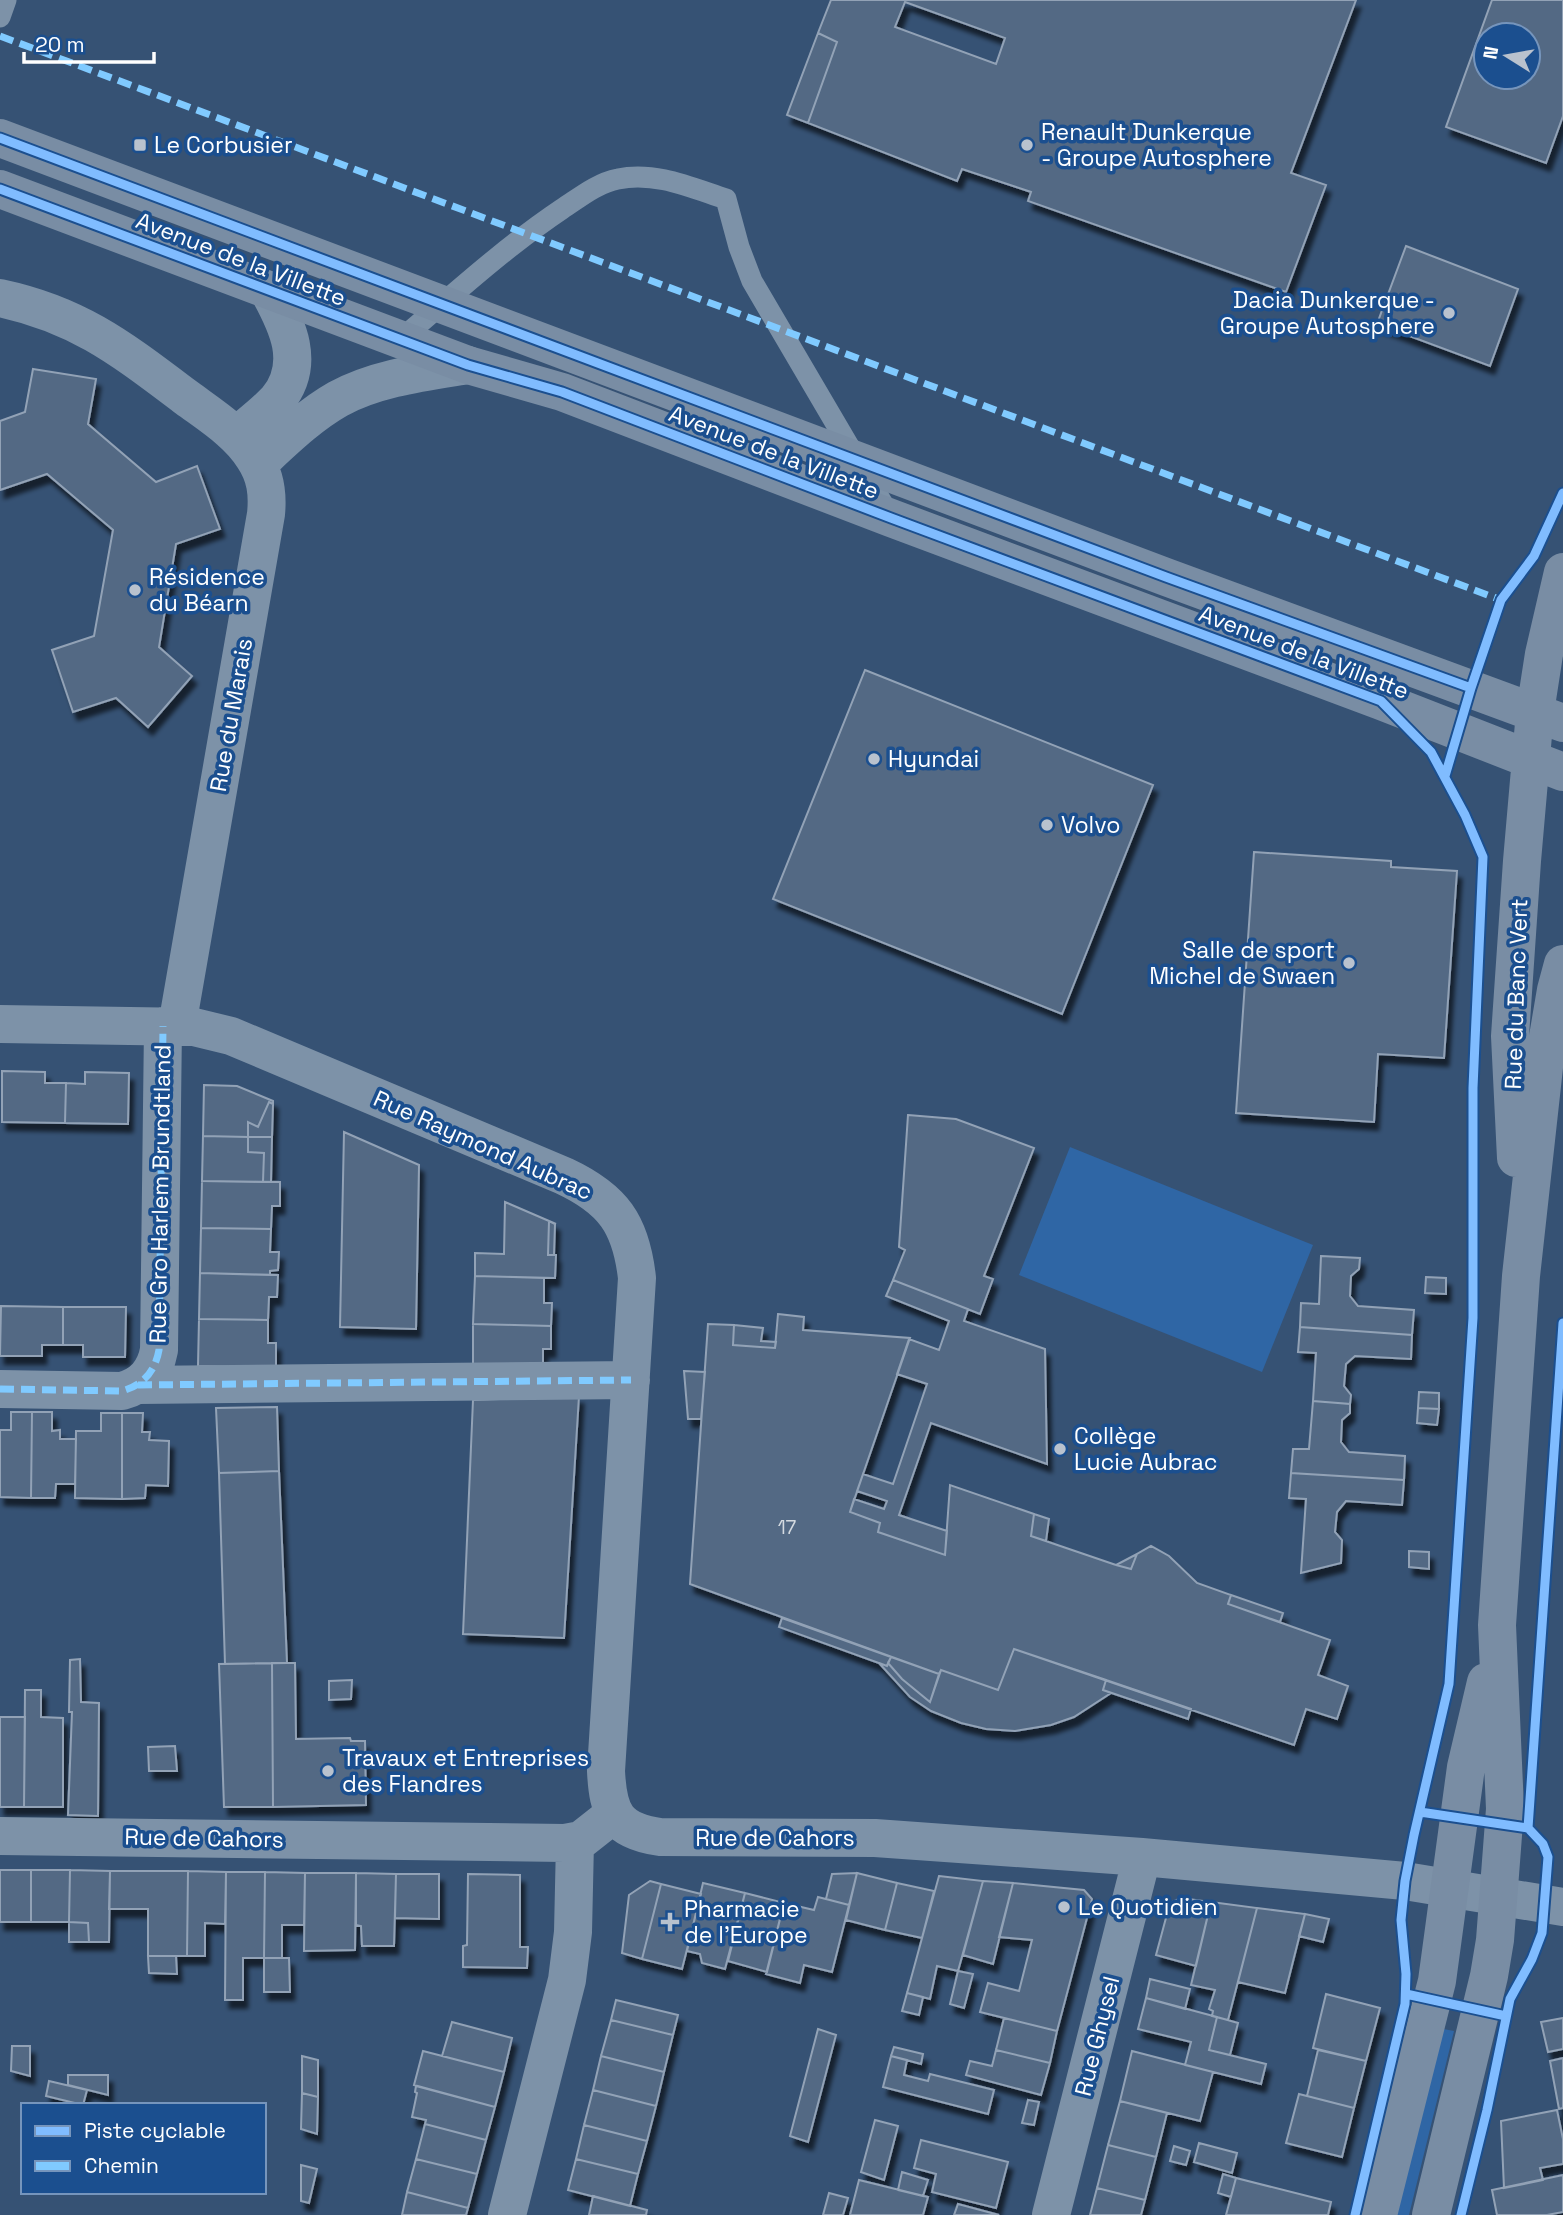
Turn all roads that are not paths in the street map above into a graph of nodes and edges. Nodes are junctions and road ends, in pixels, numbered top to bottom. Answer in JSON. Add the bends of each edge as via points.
{"nodes":[{"id":1,"x":6,"y":0,"type":"edge"},
{"id":2,"x":0,"y":17,"type":"edge"},
{"id":3,"x":0,"y":138,"type":"edge"},
{"id":4,"x":0,"y":189,"type":"edge"},
{"id":5,"x":268,"y":290,"type":"junction"},
{"id":6,"x":0,"y":298,"type":"edge"},
{"id":7,"x":441,"y":305,"type":"junction"},
{"id":8,"x":400,"y":340,"type":"junction"},
{"id":9,"x":468,"y":365,"type":"junction"},
{"id":10,"x":247,"y":450,"type":"junction"},
{"id":11,"x":858,"y":462,"type":"junction"},
{"id":12,"x":891,"y":518,"type":"junction"},
{"id":13,"x":1563,"y":572,"type":"edge"},
{"id":14,"x":1549,"y":718,"type":"edge"},
{"id":15,"x":1550,"y":767,"type":"edge"},
{"id":16,"x":1563,"y":964,"type":"edge"},
{"id":17,"x":0,"y":1024,"type":"edge"},
{"id":18,"x":170,"y":1026,"type":"junction"},
{"id":19,"x":1536,"y":1141,"type":"junction"},
{"id":20,"x":1521,"y":1276,"type":"junction"},
{"id":21,"x":631,"y":1380,"type":"junction"},
{"id":22,"x":138,"y":1385,"type":"junction"},
{"id":23,"x":0,"y":1389,"type":"edge"},
{"id":24,"x":1497,"y":1625,"type":"junction"},
{"id":25,"x":614,"y":1814,"type":"junction"},
{"id":26,"x":0,"y":1836,"type":"edge"},
{"id":27,"x":575,"y":1842,"type":"junction"},
{"id":28,"x":1142,"y":1857,"type":"junction"},
{"id":29,"x":1451,"y":1888,"type":"junction"},
{"id":30,"x":1499,"y":1897,"type":"junction"},
{"id":31,"x":1563,"y":1907,"type":"edge"},
{"id":32,"x":507,"y":2215,"type":"edge"},
{"id":33,"x":1051,"y":2215,"type":"edge"},
{"id":34,"x":1378,"y":2215,"type":"edge"},
{"id":35,"x":1431,"y":2215,"type":"edge"}],
"edges":[{"from":1,"to":2,"type":"lane"},
{"from":3,"to":7,"type":"main road","name":"Avenue de la Villette"},
{"from":4,"to":5,"type":"main road","name":"Avenue de la Villette"},
{"from":5,"to":8,"type":"main road","name":"Avenue de la Villette"},
{"from":5,"to":10,"type":"street","via":[[288,330],[291,371]]},
{"from":6,"to":10,"type":"street","via":[[64,317],[109,341]]},
{"from":7,"to":8,"type":"lane"},
{"from":7,"to":11,"type":"main road","name":"Avenue de la Villette"},
{"from":7,"to":11,"type":"lane","via":[[526,234],[601,184],[627,178],[656,179],[726,199],[752,281]]},
{"from":8,"to":9,"type":"main road","name":"Avenue de la Villette"},
{"from":9,"to":10,"type":"street","via":[[390,380],[339,398]]},
{"from":9,"to":12,"type":"main road","name":"Avenue de la Villette","via":[[562,391]]},
{"from":10,"to":18,"type":"street","name":"Rue du Marais","via":[[266,488],[266,514]]},
{"from":11,"to":12,"type":"lane"},
{"from":11,"to":14,"type":"main road","name":"Avenue de la Villette"},
{"from":12,"to":15,"type":"main road","name":"Avenue de la Villette"},
{"from":13,"to":14,"type":"main road","via":[[1544,654]]},
{"from":14,"to":15,"type":"main road","name":"Rue du Banc Vert"},
{"from":15,"to":19,"type":"main road","name":"Rue du Banc Vert","via":[[1535,1009]]},
{"from":15,"to":20,"type":"main road","name":"Rue du Banc Vert","via":[[1510,1035]]},
{"from":16,"to":19,"type":"main road","name":"Rue du Banc Vert","via":[[1550,1019]]},
{"from":17,"to":18,"type":"street","name":"Rue Raymond Aubrac"},
{"from":18,"to":21,"type":"street","name":"Rue Raymond Aubrac","via":[[231,1035],[564,1176],[604,1200],[618,1217],[633,1250],[637,1278]]},
{"from":18,"to":22,"type":"street","name":"Rue Gro Harlem Brundtland","via":[[159,1350],[154,1366]]},
{"from":19,"to":20,"type":"main road","name":"Rue du Banc Vert"},
{"from":20,"to":24,"type":"main road","name":"Rue du Banc Vert"},
{"from":21,"to":22,"type":"street"},
{"from":21,"to":25,"type":"street","name":"Rue Raymond Aubrac","via":[[606,1770]]},
{"from":22,"to":23,"type":"street","via":[[122,1391]]},
{"from":24,"to":29,"type":"main road","name":"Rue du Banc Vert","via":[[1466,1768]]},
{"from":24,"to":30,"type":"main road","name":"Rue du Banc Vert","via":[[1506,1791]]},
{"from":25,"to":27,"type":"street"},
{"from":25,"to":28,"type":"street","name":"Rue de Cahors","via":[[633,1832],[660,1837],[875,1838]]},
{"from":26,"to":27,"type":"street","name":"Rue de Cahors"},
{"from":27,"to":32,"type":"street","via":[[568,1980]]},
{"from":28,"to":29,"type":"street","name":"Rue de Cahors"},
{"from":28,"to":33,"type":"street","name":"Rue Ghysel"},
{"from":29,"to":30,"type":"street","name":"Rue de Cahors"},
{"from":29,"to":34,"type":"main road","name":"Rue du Banc Vert","via":[[1437,1982]]},
{"from":30,"to":31,"type":"street","name":"Rue de Cahors"},
{"from":30,"to":35,"type":"main road","name":"Rue du Banc Vert","via":[[1489,1976]]}]}
